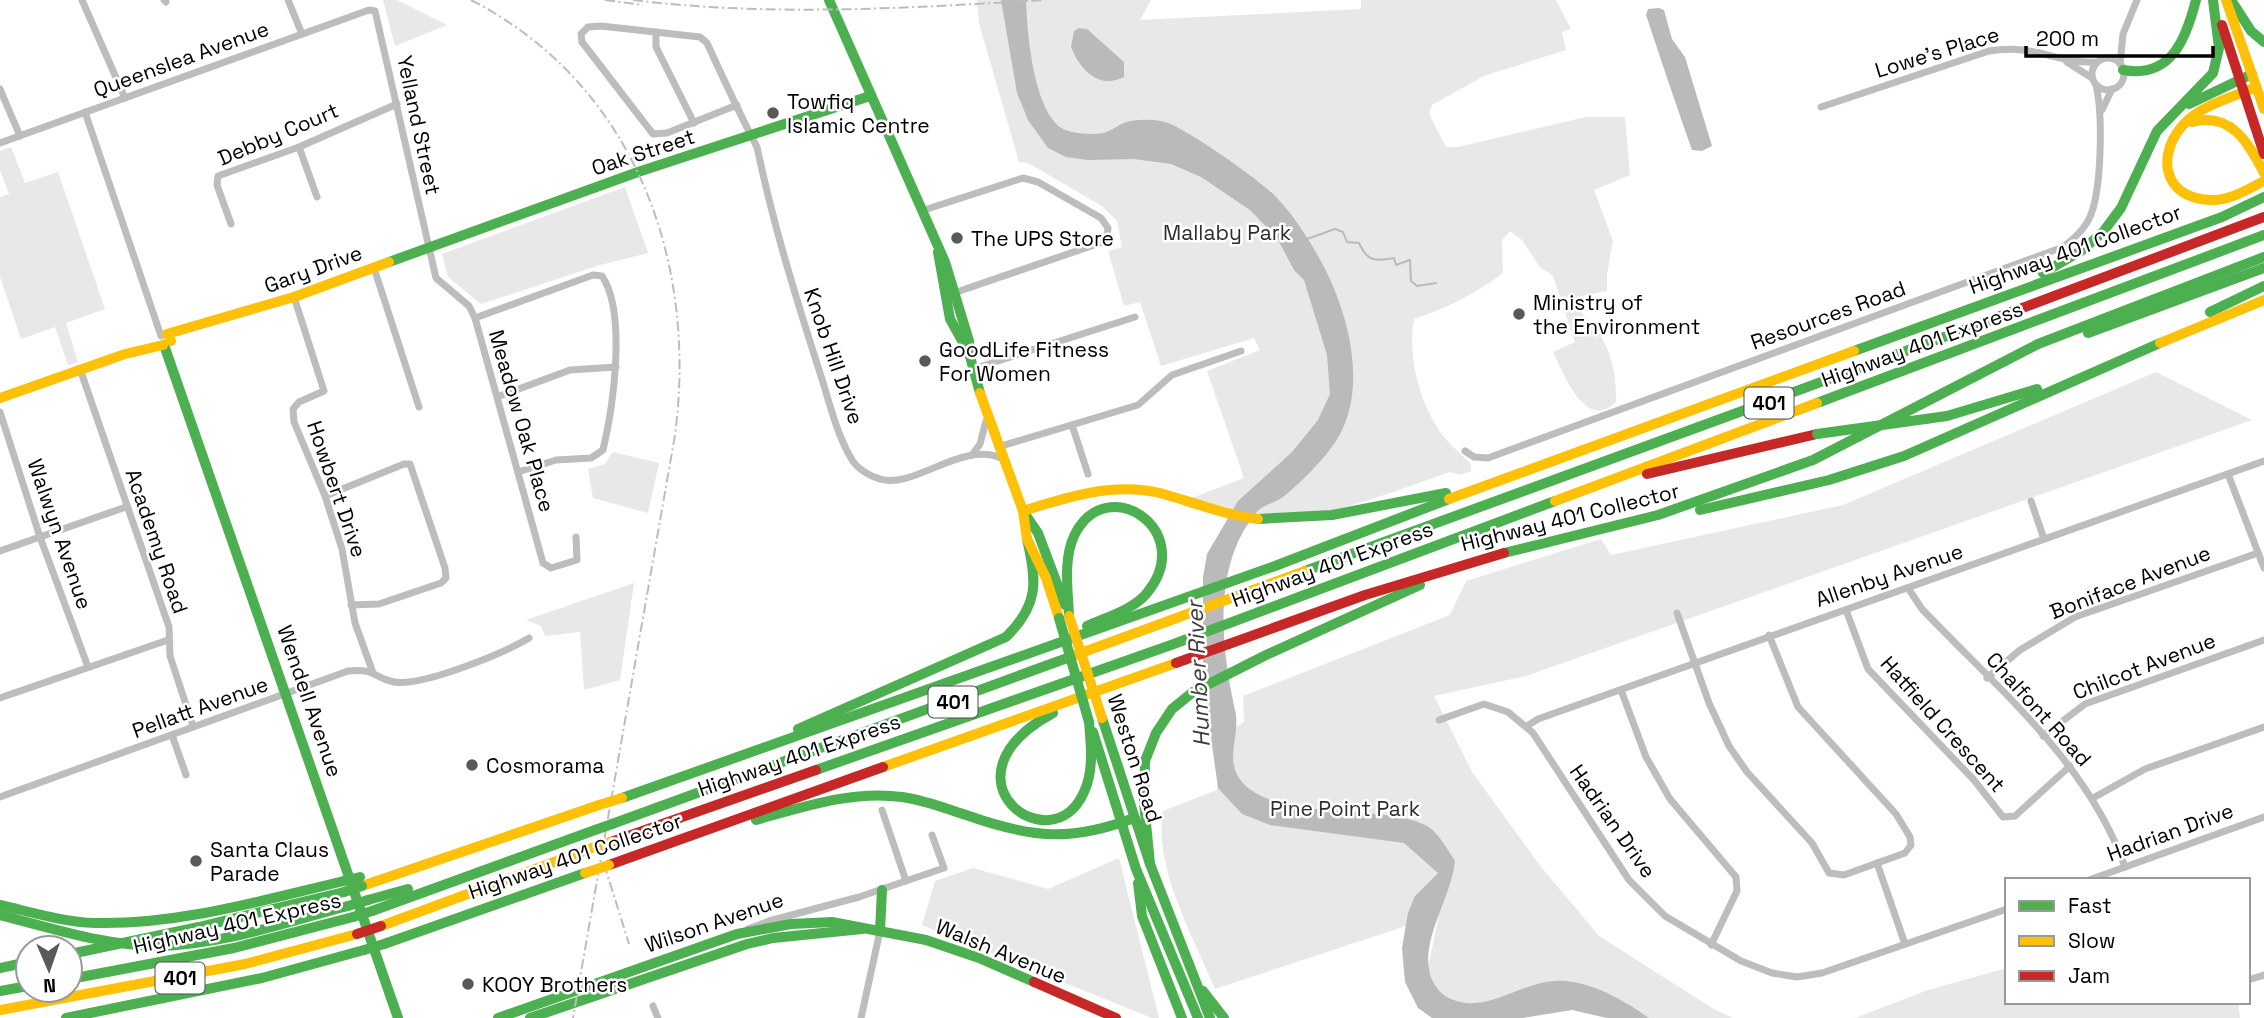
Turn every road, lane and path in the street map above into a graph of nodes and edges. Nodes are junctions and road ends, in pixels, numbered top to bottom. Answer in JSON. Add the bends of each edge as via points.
{"nodes":[{"id":1,"x":82,"y":0,"type":"edge"},
{"id":2,"x":288,"y":0,"type":"edge"},
{"id":3,"x":829,"y":0,"type":"edge"},
{"id":4,"x":2137,"y":0,"type":"edge"},
{"id":5,"x":2196,"y":0,"type":"edge"},
{"id":6,"x":2213,"y":0,"type":"edge"},
{"id":7,"x":2228,"y":0,"type":"edge"},
{"id":8,"x":375,"y":11,"type":"joint"},
{"id":9,"x":656,"y":32,"type":"junction"},
{"id":10,"x":302,"y":34,"type":"junction"},
{"id":11,"x":2123,"y":34,"type":"junction"},
{"id":12,"x":2264,"y":42,"type":"edge"},
{"id":13,"x":2106,"y":58,"type":"junction"},
{"id":14,"x":2064,"y":60,"type":"junction"},
{"id":15,"x":2097,"y":62,"type":"junction"},
{"id":16,"x":2122,"y":67,"type":"junction"},
{"id":17,"x":2256,"y":73,"type":"junction"},
{"id":18,"x":2240,"y":80,"type":"junction"},
{"id":19,"x":2094,"y":82,"type":"junction"},
{"id":20,"x":2260,"y":85,"type":"edge"},
{"id":21,"x":0,"y":89,"type":"edge"},
{"id":22,"x":2112,"y":89,"type":"junction"},
{"id":23,"x":2244,"y":93,"type":"junction"},
{"id":24,"x":870,"y":96,"type":"junction"},
{"id":25,"x":125,"y":98,"type":"junction"},
{"id":26,"x":397,"y":104,"type":"junction"},
{"id":27,"x":737,"y":105,"type":"junction"},
{"id":28,"x":1821,"y":107,"type":"dead end"},
{"id":29,"x":2264,"y":109,"type":"edge"},
{"id":30,"x":2102,"y":111,"type":"junction"},
{"id":31,"x":85,"y":112,"type":"junction"},
{"id":32,"x":2165,"y":120,"type":"junction"},
{"id":33,"x":694,"y":123,"type":"junction"},
{"id":34,"x":2179,"y":129,"type":"junction"},
{"id":35,"x":750,"y":135,"type":"junction"},
{"id":36,"x":20,"y":136,"type":"junction"},
{"id":37,"x":0,"y":143,"type":"edge"},
{"id":38,"x":299,"y":147,"type":"junction"},
{"id":39,"x":2261,"y":155,"type":"edge"},
{"id":40,"x":2264,"y":173,"type":"edge"},
{"id":41,"x":2264,"y":181,"type":"edge"},
{"id":42,"x":317,"y":197,"type":"dead end"},
{"id":43,"x":2264,"y":197,"type":"edge"},
{"id":44,"x":921,"y":211,"type":"junction"},
{"id":45,"x":2264,"y":217,"type":"edge"},
{"id":46,"x":232,"y":224,"type":"dead end"},
{"id":47,"x":2264,"y":235,"type":"edge"},
{"id":48,"x":428,"y":246,"type":"junction"},
{"id":49,"x":2264,"y":257,"type":"edge"},
{"id":50,"x":374,"y":268,"type":"junction"},
{"id":51,"x":2264,"y":268,"type":"edge"},
{"id":52,"x":2264,"y":286,"type":"edge"},
{"id":53,"x":950,"y":294,"type":"junction"},
{"id":54,"x":294,"y":297,"type":"junction"},
{"id":55,"x":2264,"y":300,"type":"edge"},
{"id":56,"x":1963,"y":310,"type":"junction"},
{"id":57,"x":1135,"y":317,"type":"dead end"},
{"id":58,"x":475,"y":318,"type":"junction"},
{"id":59,"x":2189,"y":328,"type":"junction"},
{"id":60,"x":165,"y":340,"type":"junction"},
{"id":61,"x":2132,"y":346,"type":"junction"},
{"id":62,"x":1241,"y":351,"type":"dead end"},
{"id":63,"x":615,"y":367,"type":"junction"},
{"id":64,"x":80,"y":369,"type":"junction"},
{"id":65,"x":973,"y":369,"type":"junction"},
{"id":66,"x":1976,"y":376,"type":"junction"},
{"id":67,"x":497,"y":397,"type":"junction"},
{"id":68,"x":0,"y":398,"type":"edge"},
{"id":69,"x":419,"y":407,"type":"dead end"},
{"id":70,"x":0,"y":412,"type":"edge"},
{"id":71,"x":987,"y":419,"type":"junction"},
{"id":72,"x":1072,"y":425,"type":"junction"},
{"id":73,"x":998,"y":447,"type":"junction"},
{"id":74,"x":1465,"y":451,"type":"dead end"},
{"id":75,"x":972,"y":455,"type":"junction"},
{"id":76,"x":1003,"y":459,"type":"junction"},
{"id":77,"x":2264,"y":461,"type":"edge"},
{"id":78,"x":519,"y":472,"type":"junction"},
{"id":79,"x":1088,"y":474,"type":"dead end"},
{"id":80,"x":2228,"y":474,"type":"junction"},
{"id":81,"x":1626,"y":477,"type":"junction"},
{"id":82,"x":1478,"y":488,"type":"junction"},
{"id":83,"x":325,"y":496,"type":"junction"},
{"id":84,"x":2031,"y":501,"type":"dead end"},
{"id":85,"x":126,"y":507,"type":"junction"},
{"id":86,"x":1023,"y":511,"type":"junction"},
{"id":87,"x":1672,"y":511,"type":"junction"},
{"id":88,"x":40,"y":537,"type":"junction"},
{"id":89,"x":576,"y":537,"type":"dead end"},
{"id":90,"x":1027,"y":539,"type":"junction"},
{"id":91,"x":2044,"y":539,"type":"junction"},
{"id":92,"x":0,"y":551,"type":"edge"},
{"id":93,"x":2258,"y":553,"type":"junction"},
{"id":94,"x":1487,"y":557,"type":"junction"},
{"id":95,"x":2264,"y":568,"type":"edge"},
{"id":96,"x":1908,"y":587,"type":"junction"},
{"id":97,"x":351,"y":605,"type":"junction"},
{"id":98,"x":1846,"y":610,"type":"junction"},
{"id":99,"x":1676,"y":613,"type":"dead end"},
{"id":100,"x":1064,"y":617,"type":"junction"},
{"id":101,"x":1769,"y":635,"type":"junction"},
{"id":102,"x":529,"y":638,"type":"dead end"},
{"id":103,"x":168,"y":640,"type":"junction"},
{"id":104,"x":2264,"y":640,"type":"edge"},
{"id":105,"x":1058,"y":642,"type":"junction"},
{"id":106,"x":1695,"y":661,"type":"junction"},
{"id":107,"x":88,"y":667,"type":"junction"},
{"id":108,"x":372,"y":670,"type":"junction"},
{"id":109,"x":1987,"y":678,"type":"junction"},
{"id":110,"x":1621,"y":690,"type":"junction"},
{"id":111,"x":1099,"y":691,"type":"junction"},
{"id":112,"x":288,"y":694,"type":"junction"},
{"id":113,"x":0,"y":697,"type":"edge"},
{"id":114,"x":1439,"y":720,"type":"dead end"},
{"id":115,"x":1089,"y":722,"type":"junction"},
{"id":116,"x":193,"y":726,"type":"junction"},
{"id":117,"x":1527,"y":726,"type":"junction"},
{"id":118,"x":2264,"y":727,"type":"edge"},
{"id":119,"x":172,"y":735,"type":"junction"},
{"id":120,"x":2043,"y":736,"type":"junction"},
{"id":121,"x":744,"y":755,"type":"junction"},
{"id":122,"x":2070,"y":766,"type":"junction"},
{"id":123,"x":186,"y":775,"type":"dead end"},
{"id":124,"x":0,"y":797,"type":"edge"},
{"id":125,"x":2093,"y":798,"type":"junction"},
{"id":126,"x":882,"y":810,"type":"dead end"},
{"id":127,"x":2264,"y":817,"type":"edge"},
{"id":128,"x":1134,"y":818,"type":"junction"},
{"id":129,"x":1122,"y":823,"type":"junction"},
{"id":130,"x":932,"y":835,"type":"dead end"},
{"id":131,"x":684,"y":839,"type":"junction"},
{"id":132,"x":1877,"y":863,"type":"junction"},
{"id":133,"x":1150,"y":864,"type":"junction"},
{"id":134,"x":2125,"y":867,"type":"junction"},
{"id":135,"x":1136,"y":869,"type":"junction"},
{"id":136,"x":466,"y":874,"type":"junction"},
{"id":137,"x":2095,"y":878,"type":"edge"},
{"id":138,"x":906,"y":881,"type":"junction"},
{"id":139,"x":344,"y":886,"type":"junction"},
{"id":140,"x":882,"y":890,"type":"junction"},
{"id":141,"x":0,"y":905,"type":"edge"},
{"id":142,"x":2005,"y":910,"type":"edge"},
{"id":143,"x":0,"y":915,"type":"edge"},
{"id":144,"x":875,"y":930,"type":"junction"},
{"id":145,"x":737,"y":934,"type":"junction"},
{"id":146,"x":747,"y":944,"type":"joint"},
{"id":147,"x":1905,"y":944,"type":"junction"},
{"id":148,"x":1711,"y":945,"type":"junction"},
{"id":149,"x":84,"y":951,"type":"edge"},
{"id":150,"x":1185,"y":956,"type":"junction"},
{"id":151,"x":84,"y":976,"type":"edge"},
{"id":152,"x":1173,"y":996,"type":"junction"},
{"id":153,"x":653,"y":1006,"type":"dead end"},
{"id":154,"x":0,"y":1010,"type":"edge"},
{"id":155,"x":77,"y":1017,"type":"edge"},
{"id":156,"x":66,"y":1018,"type":"edge"},
{"id":157,"x":398,"y":1018,"type":"edge"},
{"id":158,"x":498,"y":1018,"type":"edge"},
{"id":159,"x":530,"y":1018,"type":"edge"},
{"id":160,"x":658,"y":1018,"type":"edge"},
{"id":161,"x":861,"y":1018,"type":"edge"},
{"id":162,"x":1116,"y":1018,"type":"edge"},
{"id":163,"x":1175,"y":1018,"type":"edge"},
{"id":164,"x":1182,"y":1018,"type":"edge"},
{"id":165,"x":1198,"y":1018,"type":"edge"},
{"id":166,"x":1210,"y":1018,"type":"edge"},
{"id":167,"x":1224,"y":1018,"type":"edge"}],
"edges":[{"from":1,"to":25,"type":"street"},
{"from":2,"to":10,"type":"street"},
{"from":3,"to":24,"type":"main road","name":"Weston Road"},
{"from":4,"to":11,"type":"street"},
{"from":5,"to":16,"type":"main road","via":[[2175,54],[2162,66],[2144,74]]},
{"from":6,"to":18,"type":"main road"},
{"from":6,"to":32,"type":"main road","via":[[2217,66]]},
{"from":7,"to":12,"type":"main road"},
{"from":7,"to":17,"type":"main road"},
{"from":8,"to":10,"type":"street","name":"Queenslea Avenue"},
{"from":8,"to":26,"type":"street","name":"Yelland Street"},
{"from":9,"to":27,"type":"street","name":"Knob Hill Drive","via":[[705,40]]},
{"from":9,"to":33,"type":"street","via":[[656,47]]},
{"from":9,"to":33,"type":"street","via":[[595,26],[581,34],[582,42],[649,132],[667,134]]},
{"from":10,"to":25,"type":"street","name":"Queenslea Avenue"},
{"from":11,"to":13,"type":"street"},
{"from":11,"to":16,"type":"street"},
{"from":13,"to":15,"type":"street"},
{"from":13,"to":16,"type":"street"},
{"from":14,"to":15,"type":"street","name":"Lowe's Place"},
{"from":14,"to":19,"type":"street","name":"Lowe's Place"},
{"from":14,"to":28,"type":"street","name":"Lowe's Place","via":[[2014,47],[1989,51]]},
{"from":15,"to":19,"type":"street"},
{"from":16,"to":22,"type":"street","via":[[2119,85]]},
{"from":17,"to":18,"type":"main road"},
{"from":17,"to":20,"type":"main road"},
{"from":18,"to":23,"type":"main road"},
{"from":18,"to":32,"type":"main road"},
{"from":19,"to":22,"type":"street"},
{"from":19,"to":30,"type":"street","name":"Resources Road"},
{"from":20,"to":23,"type":"main road"},
{"from":20,"to":29,"type":"main road"},
{"from":21,"to":36,"type":"street"},
{"from":22,"to":30,"type":"street","name":"Resources Road"},
{"from":23,"to":34,"type":"main road","via":[[2200,112]]},
{"from":23,"to":39,"type":"main road"},
{"from":24,"to":35,"type":"main road","name":"Oak Street"},
{"from":24,"to":44,"type":"main road","name":"Weston Road"},
{"from":25,"to":31,"type":"street","name":"Queenslea Avenue"},
{"from":26,"to":38,"type":"street","name":"Debby Court"},
{"from":26,"to":48,"type":"street","name":"Yelland Street"},
{"from":27,"to":33,"type":"street"},
{"from":27,"to":35,"type":"street","name":"Knob Hill Drive"},
{"from":30,"to":74,"type":"street","name":"Resources Road","via":[[2093,208],[2084,228],[2063,247],[1488,458]]},
{"from":31,"to":36,"type":"street","name":"Queenslea Avenue"},
{"from":31,"to":60,"type":"street","name":"Wendell Avenue"},
{"from":32,"to":56,"type":"main road","via":[[2152,138],[2126,198],[2102,233],[2058,267]]},
{"from":34,"to":39,"type":"main road","via":[[2194,120],[2218,118],[2240,132]]},
{"from":34,"to":41,"type":"main road","via":[[2165,159],[2173,184],[2187,195],[2211,202],[2226,200]]},
{"from":35,"to":48,"type":"main road","name":"Oak Street"},
{"from":35,"to":75,"type":"street","name":"Knob Hill Drive","via":[[757,147],[786,269],[851,459],[866,473],[896,481]]},
{"from":36,"to":37,"type":"street","name":"Queenslea Avenue"},
{"from":38,"to":42,"type":"street"},
{"from":38,"to":46,"type":"street","name":"Debby Court","via":[[218,176]]},
{"from":39,"to":40,"type":"main road"},
{"from":43,"to":56,"type":"main road","name":"Highway 401 Collector","number":"401","via":[[2222,217]]},
{"from":44,"to":53,"type":"main road","name":"Weston Road"},
{"from":44,"to":53,"type":"street","via":[[1023,178],[1038,182],[1106,224],[1107,238],[1100,243]]},
{"from":45,"to":136,"type":"main road","name":"Highway 401 Express","number":"401","bridge":true,"via":[[2175,254],[1176,620]]},
{"from":47,"to":81,"type":"main road","name":"Highway 401 Express","number":"401"},
{"from":48,"to":50,"type":"main road","name":"Gary Drive"},
{"from":48,"to":58,"type":"street","name":"Meadow Oak Place","via":[[436,278],[469,306]]},
{"from":49,"to":66,"type":"main road","name":"Highway 401 Collector","number":"401","via":[[2038,344]]},
{"from":50,"to":54,"type":"main road","name":"Gary Drive"},
{"from":50,"to":69,"type":"street"},
{"from":51,"to":66,"type":"main road"},
{"from":52,"to":61,"type":"main road"},
{"from":53,"to":65,"type":"main road","name":"Weston Road","via":[[960,344],[969,353]]},
{"from":54,"to":60,"type":"main road","name":"Gary Drive"},
{"from":54,"to":83,"type":"street","name":"Howbert Drive","via":[[324,390],[299,402],[293,409],[294,422]]},
{"from":55,"to":59,"type":"main road"},
{"from":56,"to":82,"type":"main road","name":"Highway 401 Collector","number":"401"},
{"from":57,"to":65,"type":"street"},
{"from":58,"to":63,"type":"street","via":[[593,275],[602,276],[615,329]]},
{"from":58,"to":67,"type":"street","name":"Meadow Oak Place"},
{"from":59,"to":61,"type":"main road"},
{"from":59,"to":87,"type":"main road","via":[[1903,456],[1745,500],[1689,513]]},
{"from":60,"to":64,"type":"main road","name":"Gary Drive"},
{"from":60,"to":112,"type":"main road","name":"Wendell Avenue"},
{"from":61,"to":81,"type":"main road","bridge":true,"via":[[2036,390],[1947,416],[1817,434],[1674,470]]},
{"from":62,"to":72,"type":"street","via":[[1171,375],[1138,405]]},
{"from":63,"to":67,"type":"street","via":[[570,370]]},
{"from":63,"to":78,"type":"street","via":[[612,413],[603,450],[592,458],[556,460]]},
{"from":64,"to":68,"type":"main road","name":"Gary Drive"},
{"from":64,"to":85,"type":"street","name":"Academy Road"},
{"from":65,"to":71,"type":"main road","name":"Weston Road"},
{"from":66,"to":87,"type":"main road","name":"Highway 401 Collector","number":"401","via":[[1813,460]]},
{"from":67,"to":78,"type":"street","name":"Meadow Oak Place"},
{"from":70,"to":88,"type":"street","name":"Walwyn Avenue"},
{"from":71,"to":73,"type":"main road","name":"Weston Road"},
{"from":71,"to":75,"type":"street"},
{"from":72,"to":73,"type":"street"},
{"from":72,"to":79,"type":"street"},
{"from":73,"to":76,"type":"main road","name":"Weston Road"},
{"from":75,"to":76,"type":"street","name":"Knob Hill Drive"},
{"from":76,"to":86,"type":"main road","name":"Weston Road"},
{"from":77,"to":80,"type":"street","name":"Allenby Avenue"},
{"from":78,"to":89,"type":"street","name":"Meadow Oak Place","via":[[543,563],[551,568],[577,559]]},
{"from":80,"to":91,"type":"street","name":"Allenby Avenue"},
{"from":80,"to":93,"type":"street"},
{"from":81,"to":154,"type":"main road","name":"Highway 401 Express","number":"401","bridge":true,"via":[[1171,645],[358,934],[245,964]]},
{"from":82,"to":86,"type":"main road","via":[[1386,508],[1290,520],[1234,516],[1157,492],[1116,488]]},
{"from":82,"to":105,"type":"main road","name":"Highway 401 Collector","number":"401"},
{"from":83,"to":97,"type":"street","name":"Howbert Drive","via":[[342,549]]},
{"from":83,"to":97,"type":"street","via":[[410,464],[446,569],[442,583],[379,604]]},
{"from":84,"to":91,"type":"street"},
{"from":85,"to":88,"type":"street"},
{"from":85,"to":103,"type":"street","name":"Academy Road","via":[[169,627]]},
{"from":86,"to":90,"type":"main road","name":"Weston Road"},
{"from":86,"to":100,"type":"main road","name":"Weston Road","via":[[1038,533]]},
{"from":87,"to":94,"type":"main road","name":"Highway 401 Collector","number":"401"},
{"from":88,"to":92,"type":"street"},
{"from":88,"to":107,"type":"street","name":"Walwyn Avenue"},
{"from":90,"to":100,"type":"main road","name":"Weston Road"},
{"from":90,"to":121,"type":"main road","via":[[1034,595],[1026,616],[1006,637]]},
{"from":91,"to":96,"type":"street","name":"Allenby Avenue"},
{"from":93,"to":95,"type":"street"},
{"from":93,"to":109,"type":"street","name":"Boniface Avenue","via":[[2075,617],[2020,650]]},
{"from":94,"to":111,"type":"main road","name":"Highway 401 Collector","number":"401"},
{"from":94,"to":133,"type":"main road","via":[[1266,655],[1193,692],[1172,709],[1145,761]]},
{"from":96,"to":98,"type":"street","name":"Allenby Avenue"},
{"from":96,"to":109,"type":"street","name":"Chalfont Road","via":[[1922,609]]},
{"from":97,"to":108,"type":"street","name":"Howbert Drive"},
{"from":98,"to":101,"type":"street","name":"Allenby Avenue"},
{"from":98,"to":122,"type":"street","name":"Hatfield Crescent","via":[[1868,668],[2003,817],[2015,817]]},
{"from":99,"to":106,"type":"street"},
{"from":100,"to":105,"type":"main road","via":[[1068,559],[1079,527],[1095,512],[1111,507],[1131,509],[1151,521],[1160,534],[1163,560],[1157,580],[1136,602]]},
{"from":100,"to":115,"type":"main road","name":"Weston Road","bridge":true},
{"from":100,"to":128,"type":"main road","name":"Weston Road","bridge":true},
{"from":101,"to":106,"type":"street","name":"Allenby Avenue"},
{"from":101,"to":132,"type":"street","via":[[1798,707],[1908,833],[1908,851]]},
{"from":102,"to":108,"type":"street","name":"Pellatt Avenue","via":[[512,649],[416,683],[392,682]]},
{"from":103,"to":107,"type":"street"},
{"from":103,"to":116,"type":"street","name":"Academy Road"},
{"from":104,"to":120,"type":"street","name":"Chilcot Avenue","via":[[2085,704]]},
{"from":105,"to":121,"type":"main road","name":"Highway 401 Collector","number":"401"},
{"from":106,"to":110,"type":"street","name":"Allenby Avenue"},
{"from":106,"to":132,"type":"street","via":[[1729,746],[1812,843],[1829,873],[1839,876]]},
{"from":107,"to":113,"type":"street"},
{"from":108,"to":112,"type":"street","name":"Pellatt Avenue","via":[[348,671]]},
{"from":109,"to":120,"type":"street","name":"Chalfont Road"},
{"from":110,"to":117,"type":"street","name":"Allenby Avenue"},
{"from":110,"to":148,"type":"street","via":[[1646,757],[1670,799],[1736,877],[1737,891]]},
{"from":111,"to":115,"type":"main road","via":[[1046,717],[1010,746],[999,780],[1018,813],[1053,819],[1081,801],[1088,780]]},
{"from":111,"to":131,"type":"main road","name":"Highway 401 Collector","number":"401"},
{"from":112,"to":116,"type":"street","name":"Pellatt Avenue"},
{"from":112,"to":157,"type":"main road","name":"Wendell Avenue"},
{"from":114,"to":117,"type":"street","name":"Hadrian Drive","via":[[1484,704],[1508,712]]},
{"from":115,"to":129,"type":"main road","name":"Weston Road"},
{"from":116,"to":119,"type":"street","name":"Pellatt Avenue"},
{"from":117,"to":148,"type":"street","name":"Hadrian Drive","via":[[1629,880],[1665,916]]},
{"from":118,"to":125,"type":"street","via":[[2146,769]]},
{"from":119,"to":123,"type":"street"},
{"from":119,"to":124,"type":"street","name":"Pellatt Avenue"},
{"from":120,"to":122,"type":"street","name":"Chalfont Road"},
{"from":121,"to":139,"type":"main road","name":"Highway 401 Collector","number":"401","bridge":true,"via":[[499,839]]},
{"from":122,"to":125,"type":"street","name":"Chalfont Road"},
{"from":125,"to":134,"type":"street","name":"Chalfont Road"},
{"from":126,"to":138,"type":"street"},
{"from":127,"to":134,"type":"street","name":"Hadrian Drive"},
{"from":128,"to":129,"type":"main road"},
{"from":128,"to":133,"type":"main road","name":"Weston Road"},
{"from":129,"to":131,"type":"main road","via":[[1090,835],[1044,837],[1011,832],[914,799],[878,795],[838,800]]},
{"from":129,"to":135,"type":"main road","name":"Weston Road"},
{"from":130,"to":138,"type":"street","name":"Wilson Avenue","via":[[944,869]]},
{"from":131,"to":155,"type":"main road","name":"Highway 401 Collector","number":"401","bridge":true,"via":[[364,950],[262,978]]},
{"from":132,"to":147,"type":"street"},
{"from":133,"to":150,"type":"main road","name":"Weston Road"},
{"from":134,"to":137,"type":"street","name":"Hadrian Drive"},
{"from":135,"to":152,"type":"main road","via":[[1142,916]]},
{"from":135,"to":165,"type":"main road","name":"Weston Road"},
{"from":136,"to":143,"type":"main road","bridge":true,"via":[[232,934],[160,946],[121,943]]},
{"from":136,"to":151,"type":"main road","name":"Highway 401 Express","number":"401","bridge":true,"via":[[353,917],[234,948]]},
{"from":138,"to":140,"type":"street","name":"Wilson Avenue"},
{"from":139,"to":141,"type":"main road","via":[[123,922],[75,921]]},
{"from":139,"to":149,"type":"main road","number":"401","bridge":true,"via":[[199,927]]},
{"from":140,"to":144,"type":"main road"},
{"from":140,"to":145,"type":"street","name":"Wilson Avenue","via":[[769,920]]},
{"from":142,"to":147,"type":"street","name":"Hadrian Drive"},
{"from":144,"to":145,"type":"main road","name":"Walsh Avenue","via":[[832,922]]},
{"from":144,"to":146,"type":"main road","name":"Walsh Avenue"},
{"from":144,"to":161,"type":"street"},
{"from":144,"to":162,"type":"main road","name":"Walsh Avenue","via":[[926,940],[979,958]]},
{"from":145,"to":158,"type":"main road","name":"Wilson Avenue"},
{"from":146,"to":159,"type":"main road","name":"Wilson Avenue"},
{"from":147,"to":148,"type":"street","name":"Hadrian Drive","via":[[1797,977],[1741,961]]},
{"from":150,"to":166,"type":"main road","name":"Weston Road"},
{"from":150,"to":167,"type":"main road","via":[[1206,996]]},
{"from":152,"to":163,"type":"main road"},
{"from":152,"to":164,"type":"main road"},
{"from":153,"to":160,"type":"street"},
{"from":155,"to":156,"type":"main road","name":"Highway 401 Collector","number":"401"}]}
